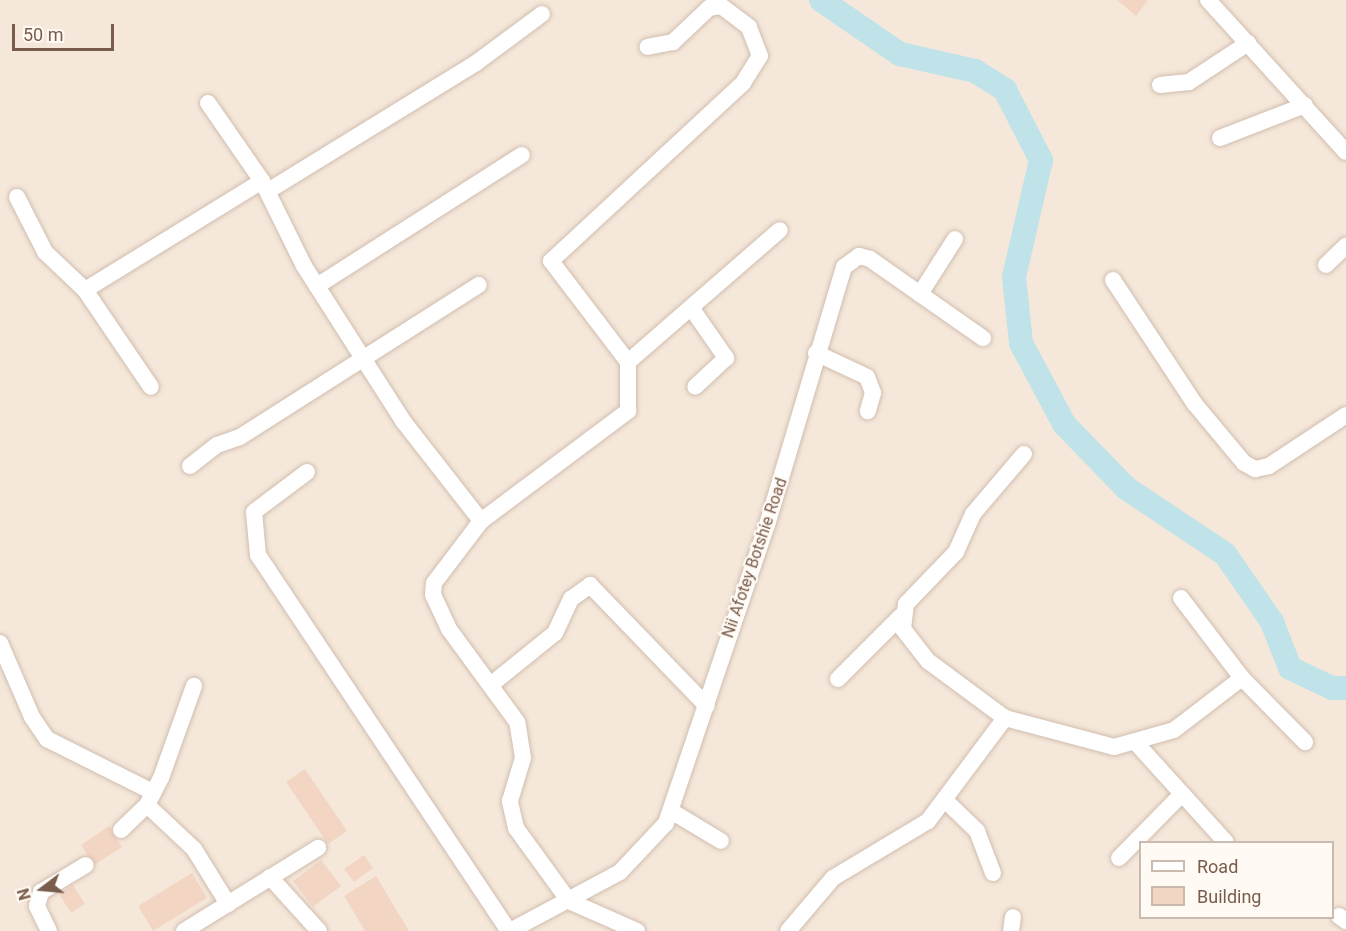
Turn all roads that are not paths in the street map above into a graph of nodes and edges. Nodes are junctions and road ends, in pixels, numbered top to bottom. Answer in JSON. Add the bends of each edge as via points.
{"nodes":[{"id":1,"x":1208,"y":0,"type":"edge"},
{"id":2,"x":542,"y":14,"type":"dead end"},
{"id":3,"x":1248,"y":43,"type":"junction"},
{"id":4,"x":647,"y":47,"type":"dead end"},
{"id":5,"x":1160,"y":85,"type":"dead end"},
{"id":6,"x":208,"y":104,"type":"dead end"},
{"id":7,"x":1305,"y":105,"type":"junction"},
{"id":8,"x":1220,"y":138,"type":"dead end"},
{"id":9,"x":1346,"y":152,"type":"edge"},
{"id":10,"x":522,"y":156,"type":"dead end"},
{"id":11,"x":265,"y":186,"type":"junction"},
{"id":12,"x":17,"y":197,"type":"dead end"},
{"id":13,"x":780,"y":230,"type":"dead end"},
{"id":14,"x":955,"y":239,"type":"dead end"},
{"id":15,"x":1346,"y":246,"type":"edge"},
{"id":16,"x":1326,"y":265,"type":"dead end"},
{"id":17,"x":1113,"y":280,"type":"dead end"},
{"id":18,"x":479,"y":285,"type":"dead end"},
{"id":19,"x":317,"y":286,"type":"junction"},
{"id":20,"x":85,"y":290,"type":"junction"},
{"id":21,"x":920,"y":294,"type":"junction"},
{"id":22,"x":692,"y":309,"type":"junction"},
{"id":23,"x":983,"y":338,"type":"dead end"},
{"id":24,"x":816,"y":353,"type":"junction"},
{"id":25,"x":364,"y":360,"type":"junction"},
{"id":26,"x":628,"y":362,"type":"junction"},
{"id":27,"x":151,"y":387,"type":"dead end"},
{"id":28,"x":696,"y":387,"type":"dead end"},
{"id":29,"x":868,"y":411,"type":"dead end"},
{"id":30,"x":1346,"y":415,"type":"edge"},
{"id":31,"x":1024,"y":454,"type":"dead end"},
{"id":32,"x":190,"y":466,"type":"dead end"},
{"id":33,"x":307,"y":472,"type":"dead end"},
{"id":34,"x":481,"y":521,"type":"junction"},
{"id":35,"x":1181,"y":598,"type":"dead end"},
{"id":36,"x":901,"y":616,"type":"junction"},
{"id":37,"x":0,"y":643,"type":"edge"},
{"id":38,"x":1242,"y":678,"type":"junction"},
{"id":39,"x":838,"y":679,"type":"dead end"},
{"id":40,"x":493,"y":683,"type":"junction"},
{"id":41,"x":194,"y":686,"type":"dead end"},
{"id":42,"x":707,"y":706,"type":"junction"},
{"id":43,"x":1005,"y":718,"type":"junction"},
{"id":44,"x":1305,"y":742,"type":"dead end"},
{"id":45,"x":1137,"y":744,"type":"junction"},
{"id":46,"x":1182,"y":794,"type":"junction"},
{"id":47,"x":150,"y":798,"type":"junction"},
{"id":48,"x":947,"y":802,"type":"junction"},
{"id":49,"x":671,"y":812,"type":"junction"},
{"id":50,"x":121,"y":830,"type":"dead end"},
{"id":51,"x":721,"y":841,"type":"dead end"},
{"id":52,"x":1224,"y":841,"type":"edge"},
{"id":53,"x":318,"y":848,"type":"dead end"},
{"id":54,"x":1119,"y":858,"type":"dead end"},
{"id":55,"x":86,"y":866,"type":"dead end"},
{"id":56,"x":993,"y":873,"type":"dead end"},
{"id":57,"x":270,"y":877,"type":"junction"},
{"id":58,"x":569,"y":901,"type":"junction"},
{"id":59,"x":228,"y":904,"type":"junction"},
{"id":60,"x":49,"y":931,"type":"edge"},
{"id":61,"x":184,"y":931,"type":"edge"},
{"id":62,"x":318,"y":931,"type":"edge"},
{"id":63,"x":509,"y":931,"type":"edge"},
{"id":64,"x":637,"y":931,"type":"edge"},
{"id":65,"x":788,"y":931,"type":"edge"}],
"edges":[{"from":1,"to":3,"type":"street"},
{"from":2,"to":11,"type":"street","via":[[476,63]]},
{"from":3,"to":5,"type":"street","via":[[1189,82]]},
{"from":3,"to":7,"type":"street"},
{"from":4,"to":26,"type":"street","via":[[673,42],[710,8],[721,6],[749,27],[760,56],[743,83],[551,261]]},
{"from":6,"to":11,"type":"street"},
{"from":7,"to":8,"type":"street"},
{"from":7,"to":9,"type":"street"},
{"from":10,"to":19,"type":"street"},
{"from":11,"to":19,"type":"street"},
{"from":11,"to":20,"type":"street"},
{"from":12,"to":20,"type":"street","via":[[45,252]]},
{"from":13,"to":22,"type":"street"},
{"from":14,"to":21,"type":"street"},
{"from":15,"to":16,"type":"street"},
{"from":17,"to":30,"type":"street","via":[[1194,402],[1244,463],[1255,469],[1269,466]]},
{"from":18,"to":25,"type":"street"},
{"from":19,"to":25,"type":"street"},
{"from":20,"to":27,"type":"street"},
{"from":21,"to":23,"type":"street","name":"Nii Afotey Botshie Road"},
{"from":21,"to":24,"type":"street","name":"Nii Afotey Botshie Road","via":[[870,259],[852,259],[840,278]]},
{"from":22,"to":26,"type":"street"},
{"from":22,"to":28,"type":"street","via":[[726,358]]},
{"from":24,"to":29,"type":"street","via":[[867,377],[873,393]]},
{"from":24,"to":42,"type":"street","name":"Nii Afotey Botshie Road","via":[[791,452]]},
{"from":25,"to":32,"type":"street","via":[[240,437],[217,445]]},
{"from":25,"to":34,"type":"street","via":[[403,421]]},
{"from":26,"to":34,"type":"street","via":[[628,411],[618,423]]},
{"from":31,"to":36,"type":"street","via":[[973,514],[957,552],[906,604]]},
{"from":33,"to":63,"type":"street","via":[[254,512],[258,555]]},
{"from":34,"to":40,"type":"street","via":[[442,571],[433,594],[449,629]]},
{"from":35,"to":38,"type":"street"},
{"from":36,"to":39,"type":"street"},
{"from":36,"to":43,"type":"street","via":[[908,638],[928,661]]},
{"from":37,"to":47,"type":"street","via":[[32,717],[47,739]]},
{"from":38,"to":44,"type":"street"},
{"from":38,"to":45,"type":"street","via":[[1174,730]]},
{"from":40,"to":42,"type":"street","via":[[558,630],[571,599],[590,585]]},
{"from":40,"to":58,"type":"street","via":[[521,735],[523,758],[510,801],[516,828]]},
{"from":41,"to":47,"type":"street"},
{"from":42,"to":49,"type":"street","name":"Nii Afotey Botshie Road"},
{"from":43,"to":45,"type":"street","via":[[1100,744]]},
{"from":43,"to":48,"type":"street"},
{"from":45,"to":46,"type":"street"},
{"from":46,"to":52,"type":"street"},
{"from":46,"to":54,"type":"street"},
{"from":47,"to":50,"type":"street"},
{"from":47,"to":59,"type":"street","via":[[195,849]]},
{"from":48,"to":56,"type":"street","via":[[977,831]]},
{"from":48,"to":65,"type":"street","via":[[906,838],[833,878]]},
{"from":49,"to":51,"type":"street"},
{"from":49,"to":58,"type":"street","name":"Nii Afotey Botshie Road","via":[[620,872]]},
{"from":53,"to":57,"type":"street"},
{"from":55,"to":60,"type":"street","via":[[40,892],[37,906]]},
{"from":57,"to":59,"type":"street"},
{"from":57,"to":62,"type":"street"},
{"from":58,"to":63,"type":"street","name":"Nii Afotey Botshie Road"},
{"from":58,"to":64,"type":"street"},
{"from":59,"to":61,"type":"street"}]}
